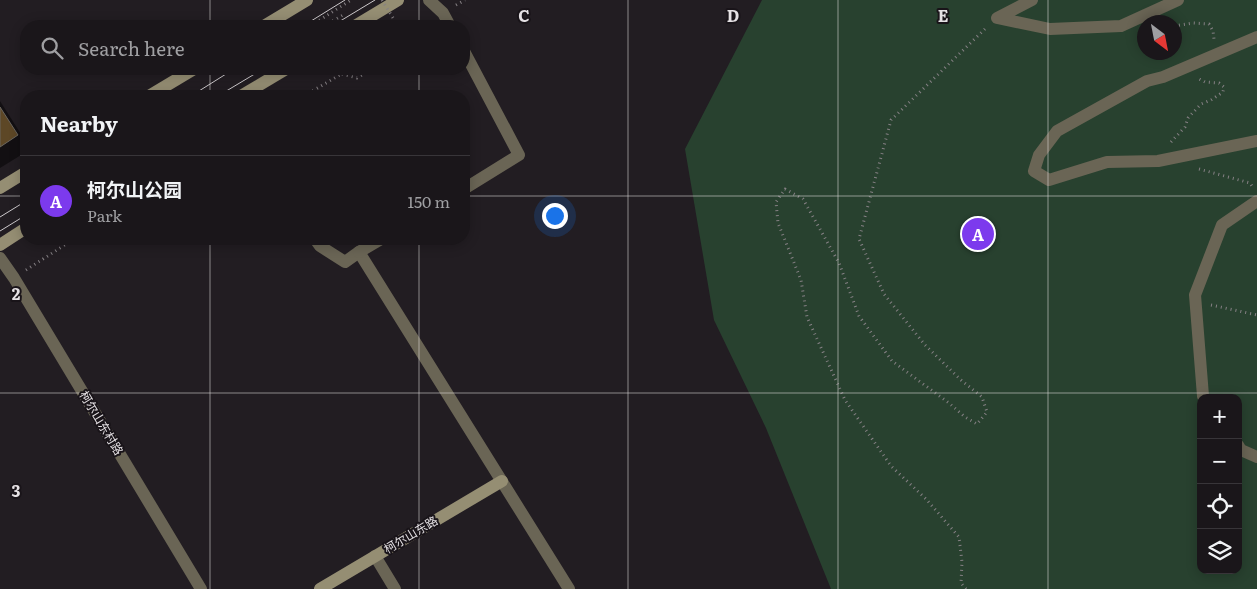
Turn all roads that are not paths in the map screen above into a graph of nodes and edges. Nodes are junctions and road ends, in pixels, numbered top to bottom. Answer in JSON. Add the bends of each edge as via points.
{"nodes":[{"id":1,"x":306,"y":0,"type":"edge"},
{"id":2,"x":398,"y":0,"type":"edge"},
{"id":3,"x":429,"y":0,"type":"edge"},
{"id":4,"x":1032,"y":0,"type":"edge"},
{"id":5,"x":1178,"y":0,"type":"edge"},
{"id":6,"x":274,"y":20,"type":"edge"},
{"id":7,"x":366,"y":20,"type":"edge"},
{"id":8,"x":447,"y":20,"type":"edge"},
{"id":9,"x":1257,"y":38,"type":"edge"},
{"id":10,"x":470,"y":62,"type":"edge"},
{"id":11,"x":184,"y":75,"type":"edge"},
{"id":12,"x":276,"y":75,"type":"edge"},
{"id":13,"x":159,"y":90,"type":"edge"},
{"id":14,"x":251,"y":90,"type":"edge"},
{"id":15,"x":1257,"y":141,"type":"edge"},
{"id":16,"x":20,"y":176,"type":"edge"},
{"id":17,"x":470,"y":185,"type":"edge"},
{"id":18,"x":0,"y":188,"type":"edge"},
{"id":19,"x":1255,"y":195,"type":"edge"},
{"id":20,"x":20,"y":232,"type":"edge"},
{"id":21,"x":0,"y":245,"type":"edge"},
{"id":22,"x":319,"y":245,"type":"edge"},
{"id":23,"x":371,"y":245,"type":"edge"},
{"id":24,"x":359,"y":252,"type":"junction"},
{"id":25,"x":0,"y":258,"type":"edge"},
{"id":26,"x":1203,"y":394,"type":"edge"},
{"id":27,"x":1242,"y":450,"type":"edge"},
{"id":28,"x":1257,"y":457,"type":"edge"},
{"id":29,"x":502,"y":481,"type":"junction"},
{"id":30,"x":375,"y":556,"type":"junction"},
{"id":31,"x":201,"y":589,"type":"edge"},
{"id":32,"x":320,"y":589,"type":"edge"},
{"id":33,"x":395,"y":589,"type":"edge"},
{"id":34,"x":569,"y":589,"type":"edge"}],
"edges":[{"from":1,"to":6,"type":"main road"},
{"from":2,"to":7,"type":"main road"},
{"from":3,"to":8,"type":"street"},
{"from":4,"to":5,"type":"street","via":[[997,18],[1050,29],[1121,26]]},
{"from":9,"to":15,"type":"street","via":[[1147,81],[1057,131],[1039,156],[1034,170],[1049,180],[1106,162],[1163,160]]},
{"from":10,"to":17,"type":"street","via":[[519,155]]},
{"from":11,"to":13,"type":"main road"},
{"from":12,"to":14,"type":"main road"},
{"from":16,"to":18,"type":"main road"},
{"from":19,"to":26,"type":"street","via":[[1222,225],[1194,295]]},
{"from":20,"to":21,"type":"main road"},
{"from":22,"to":24,"type":"street","via":[[345,262]]},
{"from":23,"to":24,"type":"street"},
{"from":24,"to":29,"type":"street"},
{"from":25,"to":31,"type":"street","name":"柯尔山东村路"},
{"from":27,"to":28,"type":"street"},
{"from":29,"to":30,"type":"main road","name":"柯尔山东路"},
{"from":29,"to":34,"type":"street"},
{"from":30,"to":32,"type":"main road","name":"柯尔山东路"},
{"from":30,"to":33,"type":"street"}]}
